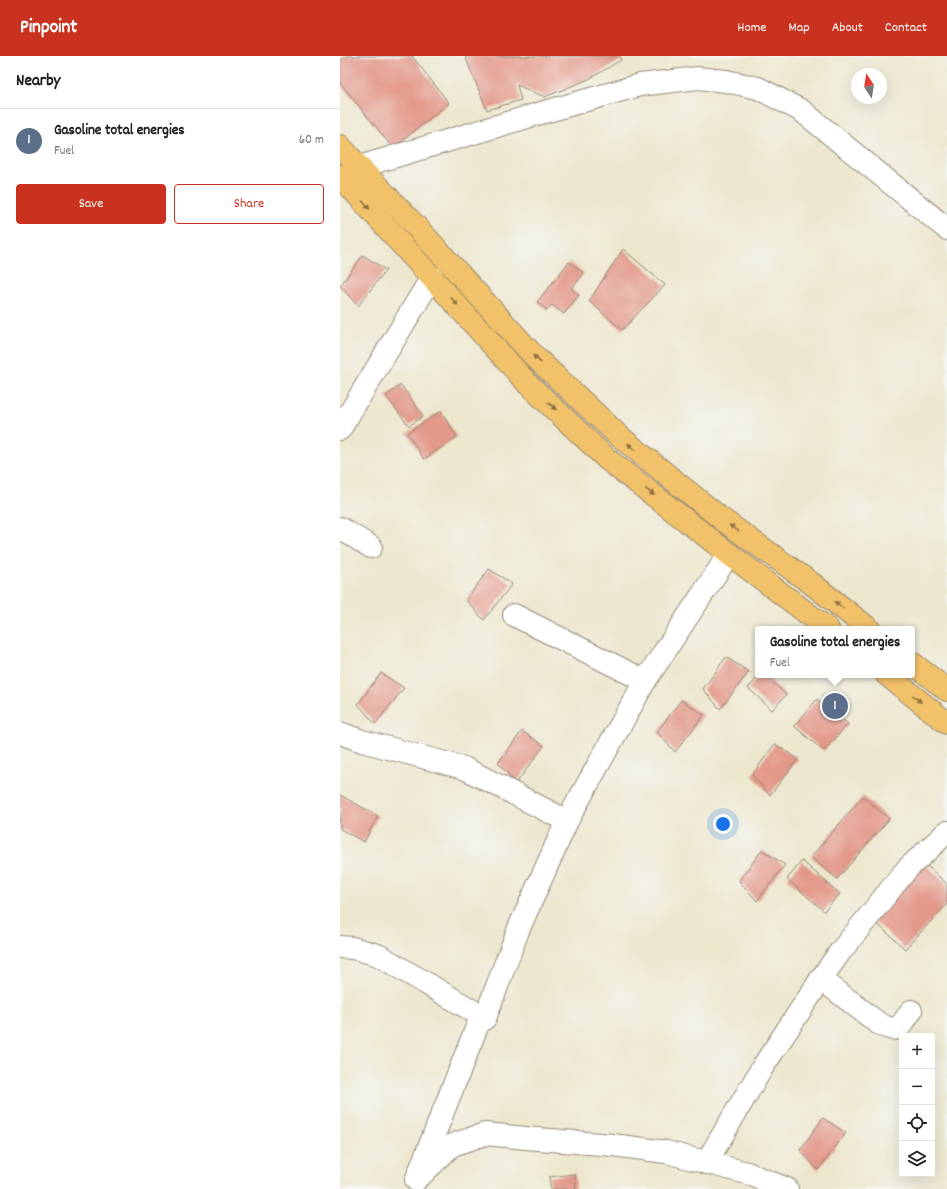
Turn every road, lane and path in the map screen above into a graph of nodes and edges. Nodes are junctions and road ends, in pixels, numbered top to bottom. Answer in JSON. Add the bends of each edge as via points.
{"nodes":[{"id":1,"x":340,"y":146,"type":"edge"},
{"id":2,"x":349,"y":172,"type":"edge"},
{"id":3,"x":944,"y":222,"type":"edge"},
{"id":4,"x":432,"y":277,"type":"junction"},
{"id":5,"x":340,"y":429,"type":"edge"},
{"id":6,"x":340,"y":528,"type":"edge"},
{"id":7,"x":371,"y":547,"type":"dead end"},
{"id":8,"x":729,"y":554,"type":"junction"},
{"id":9,"x":514,"y":615,"type":"dead end"},
{"id":10,"x":824,"y":626,"type":"edge"},
{"id":11,"x":865,"y":626,"type":"edge"},
{"id":12,"x":915,"y":665,"type":"edge"},
{"id":13,"x":891,"y":678,"type":"edge"},
{"id":14,"x":645,"y":681,"type":"junction"},
{"id":15,"x":947,"y":690,"type":"edge"},
{"id":16,"x":947,"y":723,"type":"edge"},
{"id":17,"x":340,"y":733,"type":"edge"},
{"id":18,"x":567,"y":821,"type":"junction"},
{"id":19,"x":947,"y":832,"type":"edge"},
{"id":20,"x":340,"y":947,"type":"edge"},
{"id":21,"x":820,"y":979,"type":"junction"},
{"id":22,"x":911,"y":1010,"type":"dead end"},
{"id":23,"x":485,"y":1018,"type":"junction"},
{"id":24,"x":706,"y":1163,"type":"junction"},
{"id":25,"x":411,"y":1185,"type":"edge"},
{"id":26,"x":786,"y":1189,"type":"edge"}],
"edges":[{"from":1,"to":2,"type":"main road"},
{"from":2,"to":3,"type":"street","via":[[640,85],[698,78],[758,88],[802,111]]},
{"from":2,"to":4,"type":"main road","one_way":true},
{"from":11,"to":2,"type":"main road","one_way":true,"via":[[811,583],[723,520],[619,436],[534,356],[414,224]]},
{"from":4,"to":5,"type":"street"},
{"from":4,"to":8,"type":"main road","one_way":true,"via":[[527,383],[607,458]]},
{"from":6,"to":7,"type":"street"},
{"from":8,"to":10,"type":"main road"},
{"from":8,"to":14,"type":"street"},
{"from":9,"to":14,"type":"street"},
{"from":12,"to":15,"type":"main road"},
{"from":13,"to":16,"type":"main road","one_way":true},
{"from":14,"to":18,"type":"street"},
{"from":17,"to":18,"type":"street","via":[[464,768]]},
{"from":18,"to":23,"type":"street","via":[[519,928]]},
{"from":19,"to":21,"type":"street","via":[[907,869]]},
{"from":20,"to":23,"type":"street","via":[[378,955]]},
{"from":21,"to":22,"type":"street","via":[[888,1029],[900,1027]]},
{"from":21,"to":24,"type":"street","via":[[762,1068]]},
{"from":23,"to":25,"type":"street","via":[[478,1024]]},
{"from":24,"to":25,"type":"street","via":[[666,1152],[613,1145],[485,1134],[452,1145]]},
{"from":24,"to":26,"type":"street","via":[[747,1174]]}]}
